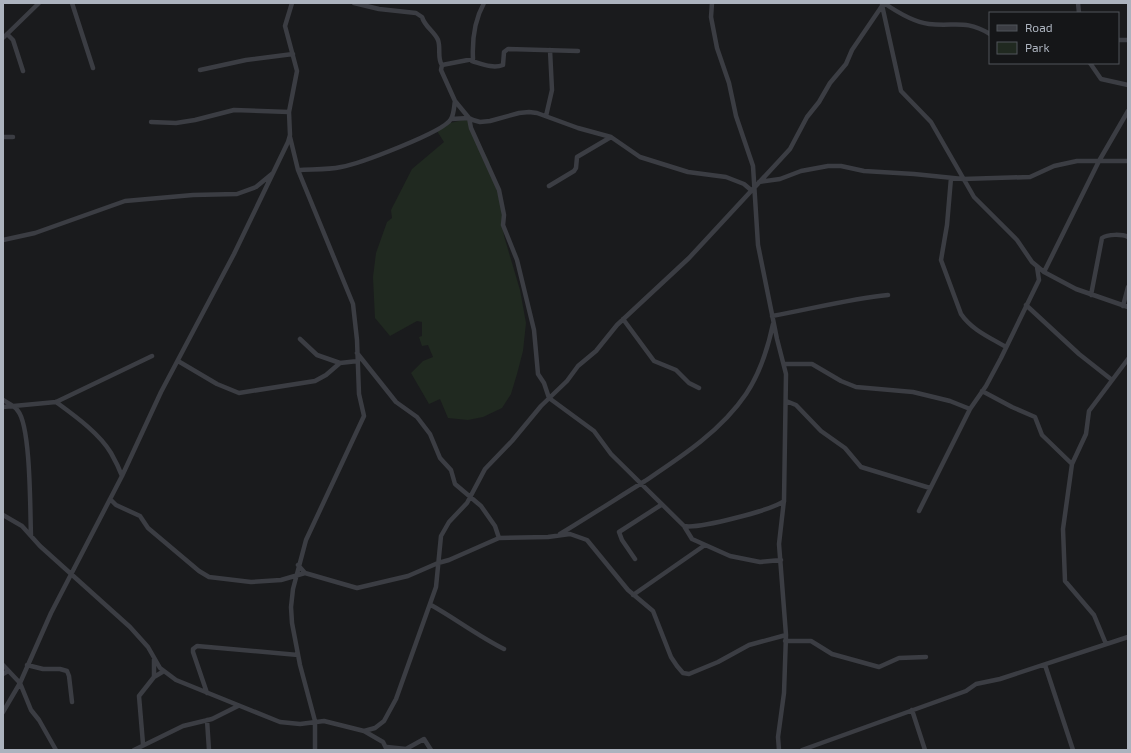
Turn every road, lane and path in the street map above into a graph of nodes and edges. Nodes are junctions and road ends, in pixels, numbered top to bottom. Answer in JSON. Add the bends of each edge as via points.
{"nodes":[{"id":1,"x":39,"y":3,"type":"edge"},
{"id":2,"x":72,"y":3,"type":"edge"},
{"id":3,"x":292,"y":3,"type":"edge"},
{"id":4,"x":354,"y":3,"type":"edge"},
{"id":5,"x":484,"y":3,"type":"edge"},
{"id":6,"x":712,"y":3,"type":"edge"},
{"id":7,"x":362,"y":4,"type":"edge"},
{"id":8,"x":883,"y":4,"type":"edge"},
{"id":9,"x":989,"y":34,"type":"edge"},
{"id":10,"x":5,"y":36,"type":"edge"},
{"id":11,"x":550,"y":50,"type":"junction"},
{"id":12,"x":578,"y":51,"type":"dead end"},
{"id":13,"x":293,"y":54,"type":"junction"},
{"id":14,"x":472,"y":61,"type":"junction"},
{"id":15,"x":1091,"y":64,"type":"edge"},
{"id":16,"x":442,"y":65,"type":"junction"},
{"id":17,"x":93,"y":68,"type":"dead end"},
{"id":18,"x":200,"y":70,"type":"dead end"},
{"id":19,"x":24,"y":71,"type":"dead end"},
{"id":20,"x":1128,"y":85,"type":"edge"},
{"id":21,"x":455,"y":101,"type":"junction"},
{"id":22,"x":1128,"y":111,"type":"edge"},
{"id":23,"x":289,"y":112,"type":"junction"},
{"id":24,"x":546,"y":116,"type":"junction"},
{"id":25,"x":468,"y":118,"type":"junction"},
{"id":26,"x":451,"y":119,"type":"junction"},
{"id":27,"x":151,"y":122,"type":"dead end"},
{"id":28,"x":290,"y":135,"type":"junction"},
{"id":29,"x":3,"y":137,"type":"edge"},
{"id":30,"x":13,"y":137,"type":"dead end"},
{"id":31,"x":611,"y":137,"type":"junction"},
{"id":32,"x":1099,"y":160,"type":"junction"},
{"id":33,"x":1128,"y":161,"type":"edge"},
{"id":34,"x":298,"y":170,"type":"junction"},
{"id":35,"x":274,"y":172,"type":"junction"},
{"id":36,"x":951,"y":178,"type":"junction"},
{"id":37,"x":963,"y":180,"type":"junction"},
{"id":38,"x":759,"y":182,"type":"junction"},
{"id":39,"x":549,"y":186,"type":"dead end"},
{"id":40,"x":753,"y":188,"type":"junction"},
{"id":41,"x":1128,"y":237,"type":"edge"},
{"id":42,"x":3,"y":240,"type":"edge"},
{"id":43,"x":1037,"y":267,"type":"junction"},
{"id":44,"x":1046,"y":274,"type":"junction"},
{"id":45,"x":1039,"y":280,"type":"junction"},
{"id":46,"x":1128,"y":287,"type":"edge"},
{"id":47,"x":888,"y":295,"type":"dead end"},
{"id":48,"x":1091,"y":295,"type":"junction"},
{"id":49,"x":1026,"y":306,"type":"junction"},
{"id":50,"x":1125,"y":307,"type":"edge"},
{"id":51,"x":773,"y":318,"type":"junction"},
{"id":52,"x":623,"y":319,"type":"junction"},
{"id":53,"x":300,"y":339,"type":"dead end"},
{"id":54,"x":1006,"y":347,"type":"junction"},
{"id":55,"x":358,"y":353,"type":"junction"},
{"id":56,"x":152,"y":356,"type":"dead end"},
{"id":57,"x":1128,"y":359,"type":"edge"},
{"id":58,"x":358,"y":361,"type":"junction"},
{"id":59,"x":178,"y":362,"type":"junction"},
{"id":60,"x":340,"y":363,"type":"junction"},
{"id":61,"x":784,"y":364,"type":"junction"},
{"id":62,"x":1112,"y":380,"type":"junction"},
{"id":63,"x":699,"y":388,"type":"dead end"},
{"id":64,"x":982,"y":391,"type":"junction"},
{"id":65,"x":549,"y":398,"type":"junction"},
{"id":66,"x":3,"y":400,"type":"edge"},
{"id":67,"x":786,"y":401,"type":"junction"},
{"id":68,"x":56,"y":402,"type":"junction"},
{"id":69,"x":13,"y":406,"type":"junction"},
{"id":70,"x":3,"y":407,"type":"edge"},
{"id":71,"x":970,"y":409,"type":"junction"},
{"id":72,"x":1072,"y":464,"type":"junction"},
{"id":73,"x":122,"y":476,"type":"junction"},
{"id":74,"x":641,"y":483,"type":"junction"},
{"id":75,"x":930,"y":488,"type":"junction"},
{"id":76,"x":470,"y":496,"type":"junction"},
{"id":77,"x":110,"y":500,"type":"junction"},
{"id":78,"x":784,"y":500,"type":"junction"},
{"id":79,"x":660,"y":505,"type":"junction"},
{"id":80,"x":919,"y":511,"type":"dead end"},
{"id":81,"x":3,"y":515,"type":"edge"},
{"id":82,"x":684,"y":526,"type":"junction"},
{"id":83,"x":558,"y":535,"type":"junction"},
{"id":84,"x":31,"y":536,"type":"junction"},
{"id":85,"x":499,"y":538,"type":"junction"},
{"id":86,"x":705,"y":545,"type":"junction"},
{"id":87,"x":635,"y":559,"type":"dead end"},
{"id":88,"x":781,"y":560,"type":"junction"},
{"id":89,"x":438,"y":562,"type":"junction"},
{"id":90,"x":298,"y":565,"type":"junction"},
{"id":91,"x":305,"y":573,"type":"junction"},
{"id":92,"x":70,"y":575,"type":"junction"},
{"id":93,"x":296,"y":576,"type":"junction"},
{"id":94,"x":633,"y":595,"type":"junction"},
{"id":95,"x":431,"y":605,"type":"junction"},
{"id":96,"x":786,"y":635,"type":"junction"},
{"id":97,"x":1128,"y":637,"type":"edge"},
{"id":98,"x":785,"y":641,"type":"junction"},
{"id":99,"x":1106,"y":644,"type":"junction"},
{"id":100,"x":504,"y":649,"type":"dead end"},
{"id":101,"x":298,"y":655,"type":"junction"},
{"id":102,"x":926,"y":657,"type":"dead end"},
{"id":103,"x":154,"y":658,"type":"junction"},
{"id":104,"x":1045,"y":664,"type":"junction"},
{"id":105,"x":3,"y":665,"type":"edge"},
{"id":106,"x":27,"y":665,"type":"junction"},
{"id":107,"x":8,"y":671,"type":"junction"},
{"id":108,"x":164,"y":671,"type":"junction"},
{"id":109,"x":3,"y":674,"type":"edge"},
{"id":110,"x":154,"y":677,"type":"junction"},
{"id":111,"x":20,"y":683,"type":"junction"},
{"id":112,"x":207,"y":693,"type":"junction"},
{"id":113,"x":72,"y":702,"type":"dead end"},
{"id":114,"x":238,"y":706,"type":"junction"},
{"id":115,"x":912,"y":710,"type":"junction"},
{"id":116,"x":3,"y":712,"type":"edge"},
{"id":117,"x":207,"y":720,"type":"junction"},
{"id":118,"x":315,"y":721,"type":"junction"},
{"id":119,"x":375,"y":728,"type":"junction"},
{"id":120,"x":364,"y":730,"type":"junction"},
{"id":121,"x":376,"y":738,"type":"junction"},
{"id":122,"x":143,"y":744,"type":"junction"},
{"id":123,"x":387,"y":749,"type":"edge"},
{"id":124,"x":56,"y":750,"type":"edge"},
{"id":125,"x":134,"y":750,"type":"edge"},
{"id":126,"x":209,"y":750,"type":"edge"},
{"id":127,"x":315,"y":750,"type":"edge"},
{"id":128,"x":431,"y":750,"type":"edge"},
{"id":129,"x":779,"y":750,"type":"edge"},
{"id":130,"x":802,"y":750,"type":"edge"},
{"id":131,"x":925,"y":750,"type":"edge"},
{"id":132,"x":1073,"y":750,"type":"edge"}],
"edges":[{"from":1,"to":10,"type":"street"},
{"from":2,"to":17,"type":"street"},
{"from":3,"to":13,"type":"street","via":[[285,26]]},
{"from":4,"to":7,"type":"street"},
{"from":5,"to":14,"type":"street","via":[[476,19]]},
{"from":6,"to":40,"type":"street","via":[[711,17],[717,48],[753,166]]},
{"from":7,"to":16,"type":"street","via":[[420,15],[438,40]]},
{"from":8,"to":9,"type":"street","via":[[924,23],[970,25]]},
{"from":8,"to":37,"type":"street","via":[[901,91],[931,122],[956,163]]},
{"from":8,"to":38,"type":"street","via":[[852,50],[846,64],[807,117],[790,149]]},
{"from":10,"to":19,"type":"street","via":[[13,40]]},
{"from":11,"to":12,"type":"street"},
{"from":11,"to":14,"type":"street","via":[[506,50],[503,65],[500,66]]},
{"from":11,"to":24,"type":"street","via":[[552,90]]},
{"from":13,"to":18,"type":"street","via":[[246,60]]},
{"from":13,"to":23,"type":"street","via":[[297,71]]},
{"from":14,"to":16,"type":"street"},
{"from":15,"to":20,"type":"street","via":[[1101,79]]},
{"from":16,"to":21,"type":"street","via":[[443,77]]},
{"from":21,"to":25,"type":"street"},
{"from":21,"to":26,"type":"street"},
{"from":22,"to":32,"type":"street"},
{"from":23,"to":27,"type":"street","via":[[234,110],[195,120]]},
{"from":23,"to":28,"type":"street"},
{"from":24,"to":25,"type":"street","via":[[529,112],[480,122]]},
{"from":24,"to":31,"type":"street"},
{"from":25,"to":26,"type":"street"},
{"from":25,"to":65,"type":"street","via":[[499,190],[504,225],[517,260],[534,330],[538,374]]},
{"from":26,"to":34,"type":"street","via":[[413,141],[352,164]]},
{"from":28,"to":34,"type":"street"},
{"from":28,"to":35,"type":"street"},
{"from":29,"to":30,"type":"street"},
{"from":31,"to":39,"type":"street","via":[[577,157],[574,171]]},
{"from":31,"to":40,"type":"street","via":[[640,157],[688,172],[726,177]]},
{"from":32,"to":33,"type":"street"},
{"from":32,"to":37,"type":"street","via":[[1068,162],[1030,177]]},
{"from":32,"to":44,"type":"street"},
{"from":34,"to":55,"type":"street","via":[[353,304]]},
{"from":35,"to":42,"type":"street","via":[[256,187],[237,194],[125,201],[35,233]]},
{"from":35,"to":59,"type":"street"},
{"from":36,"to":37,"type":"street"},
{"from":36,"to":38,"type":"street","via":[[864,171],[841,166],[801,171],[780,179]]},
{"from":36,"to":54,"type":"street","via":[[941,264],[966,321],[971,327]]},
{"from":37,"to":43,"type":"street","via":[[974,197],[1017,240]]},
{"from":38,"to":40,"type":"street"},
{"from":40,"to":51,"type":"street","via":[[758,245]]},
{"from":40,"to":52,"type":"street","via":[[729,217]]},
{"from":41,"to":48,"type":"street","via":[[1116,235],[1102,238]]},
{"from":43,"to":44,"type":"street"},
{"from":43,"to":45,"type":"street"},
{"from":44,"to":45,"type":"street"},
{"from":44,"to":48,"type":"street"},
{"from":45,"to":49,"type":"street"},
{"from":46,"to":50,"type":"street"},
{"from":47,"to":51,"type":"street","via":[[855,298]]},
{"from":48,"to":50,"type":"street"},
{"from":49,"to":54,"type":"street"},
{"from":49,"to":62,"type":"street"},
{"from":51,"to":61,"type":"street"},
{"from":51,"to":74,"type":"street","via":[[761,365],[741,401],[698,444]]},
{"from":52,"to":63,"type":"street","via":[[654,361],[676,370],[689,383]]},
{"from":52,"to":65,"type":"street","via":[[596,351],[578,366]]},
{"from":53,"to":60,"type":"street","via":[[317,356]]},
{"from":54,"to":64,"type":"street"},
{"from":55,"to":58,"type":"street"},
{"from":55,"to":76,"type":"street","via":[[396,402],[417,417],[430,434],[440,458],[451,470],[455,484]]},
{"from":56,"to":68,"type":"street"},
{"from":57,"to":62,"type":"street"},
{"from":58,"to":60,"type":"street"},
{"from":58,"to":90,"type":"street","via":[[363,420],[306,540]]},
{"from":59,"to":60,"type":"street","via":[[239,393],[315,381]]},
{"from":59,"to":73,"type":"street"},
{"from":61,"to":67,"type":"street"},
{"from":61,"to":71,"type":"street","via":[[812,364],[856,387],[913,392]]},
{"from":62,"to":72,"type":"street","via":[[1089,411],[1086,434]]},
{"from":64,"to":71,"type":"street"},
{"from":64,"to":72,"type":"street","via":[[1036,417],[1042,435]]},
{"from":65,"to":74,"type":"street","via":[[594,431],[611,454]]},
{"from":65,"to":76,"type":"street","via":[[485,470]]},
{"from":66,"to":69,"type":"street"},
{"from":67,"to":75,"type":"street","via":[[796,405],[821,431],[845,448],[861,468]]},
{"from":67,"to":78,"type":"street"},
{"from":68,"to":69,"type":"street"},
{"from":68,"to":73,"type":"street","via":[[103,443]]},
{"from":69,"to":70,"type":"street"},
{"from":69,"to":84,"type":"street","via":[[22,419],[25,438]]},
{"from":71,"to":75,"type":"street"},
{"from":72,"to":99,"type":"street","via":[[1063,529],[1063,577],[1094,615]]},
{"from":73,"to":77,"type":"street"},
{"from":74,"to":79,"type":"street"},
{"from":74,"to":83,"type":"street"},
{"from":75,"to":80,"type":"street"},
{"from":76,"to":85,"type":"street","via":[[486,512]]},
{"from":76,"to":89,"type":"street","via":[[444,530]]},
{"from":77,"to":92,"type":"street"},
{"from":77,"to":93,"type":"street","via":[[116,506],[140,516],[148,528],[209,577],[251,582]]},
{"from":78,"to":82,"type":"street","via":[[771,508],[698,526]]},
{"from":78,"to":88,"type":"street","via":[[779,544]]},
{"from":79,"to":82,"type":"street"},
{"from":79,"to":87,"type":"street","via":[[619,532]]},
{"from":81,"to":84,"type":"street","via":[[22,526]]},
{"from":82,"to":86,"type":"street","via":[[692,539]]},
{"from":83,"to":85,"type":"street"},
{"from":83,"to":94,"type":"street","via":[[570,534],[587,540]]},
{"from":84,"to":92,"type":"street"},
{"from":85,"to":89,"type":"street","via":[[449,560]]},
{"from":86,"to":88,"type":"street","via":[[730,556],[760,562]]},
{"from":86,"to":94,"type":"street"},
{"from":88,"to":96,"type":"street"},
{"from":89,"to":91,"type":"street","via":[[408,576],[357,588]]},
{"from":89,"to":95,"type":"street","via":[[436,587]]},
{"from":90,"to":91,"type":"street"},
{"from":90,"to":93,"type":"street"},
{"from":91,"to":93,"type":"street"},
{"from":92,"to":103,"type":"street","via":[[140,637]]},
{"from":92,"to":106,"type":"street"},
{"from":93,"to":101,"type":"street","via":[[291,607]]},
{"from":94,"to":96,"type":"street","via":[[653,611],[671,657],[681,671],[686,673],[718,662],[749,645]]},
{"from":95,"to":100,"type":"street"},
{"from":95,"to":119,"type":"street","via":[[396,699],[384,721]]},
{"from":96,"to":98,"type":"street"},
{"from":97,"to":99,"type":"street"},
{"from":98,"to":102,"type":"street","via":[[811,641],[832,654],[879,667],[899,658]]},
{"from":98,"to":129,"type":"street"},
{"from":99,"to":104,"type":"street"},
{"from":101,"to":112,"type":"street","via":[[197,646],[193,652]]},
{"from":101,"to":118,"type":"street"},
{"from":103,"to":108,"type":"street"},
{"from":103,"to":110,"type":"street"},
{"from":104,"to":115,"type":"street","via":[[973,685],[966,691]]},
{"from":104,"to":132,"type":"street"},
{"from":105,"to":107,"type":"street"},
{"from":106,"to":111,"type":"street"},
{"from":106,"to":113,"type":"street","via":[[67,671],[70,676]]},
{"from":107,"to":109,"type":"street"},
{"from":107,"to":111,"type":"street"},
{"from":108,"to":110,"type":"street"},
{"from":108,"to":112,"type":"street","via":[[176,680]]},
{"from":110,"to":122,"type":"street","via":[[138,699]]},
{"from":111,"to":116,"type":"street"},
{"from":111,"to":124,"type":"street","via":[[31,710]]},
{"from":112,"to":114,"type":"street"},
{"from":114,"to":117,"type":"street"},
{"from":114,"to":118,"type":"street","via":[[280,722],[292,724]]},
{"from":115,"to":130,"type":"street"},
{"from":115,"to":131,"type":"street"},
{"from":117,"to":122,"type":"street","via":[[183,726]]},
{"from":117,"to":126,"type":"street"},
{"from":118,"to":120,"type":"street"},
{"from":118,"to":127,"type":"street"},
{"from":119,"to":120,"type":"street"},
{"from":119,"to":121,"type":"street"},
{"from":120,"to":121,"type":"street"},
{"from":121,"to":123,"type":"street","via":[[383,742]]},
{"from":122,"to":125,"type":"street"},
{"from":123,"to":128,"type":"street","via":[[406,749],[424,739]]}]}
